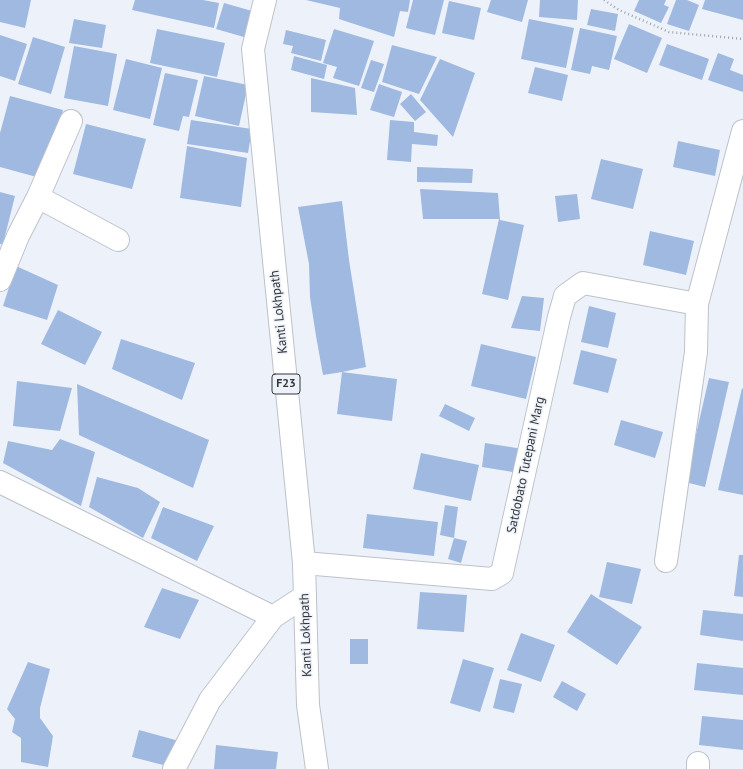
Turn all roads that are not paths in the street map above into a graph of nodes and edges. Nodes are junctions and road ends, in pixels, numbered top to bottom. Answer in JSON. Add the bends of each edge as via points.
{"nodes":[{"id":1,"x":265,"y":0,"type":"edge"},
{"id":2,"x":71,"y":121,"type":"dead end"},
{"id":3,"x":743,"y":131,"type":"edge"},
{"id":4,"x":38,"y":197,"type":"junction"},
{"id":5,"x":118,"y":240,"type":"dead end"},
{"id":6,"x":0,"y":280,"type":"edge"},
{"id":7,"x":697,"y":304,"type":"junction"},
{"id":8,"x":0,"y":482,"type":"edge"},
{"id":9,"x":666,"y":561,"type":"dead end"},
{"id":10,"x":304,"y":563,"type":"junction"},
{"id":11,"x":305,"y":596,"type":"junction"},
{"id":12,"x":273,"y":617,"type":"junction"},
{"id":13,"x":174,"y":769,"type":"edge"},
{"id":14,"x":317,"y":769,"type":"edge"}],
"edges":[{"from":1,"to":10,"type":"street","name":"Kanti Lokhpath","number":"F23","via":[[254,49]]},
{"from":2,"to":4,"type":"street"},
{"from":3,"to":7,"type":"street"},
{"from":4,"to":5,"type":"street"},
{"from":4,"to":6,"type":"street"},
{"from":7,"to":9,"type":"street","via":[[696,352]]},
{"from":7,"to":10,"type":"street","name":"Satdobato Tutepani Marg","via":[[583,283],[565,296],[502,573],[492,579]]},
{"from":8,"to":12,"type":"street"},
{"from":10,"to":11,"type":"street","name":"Kanti Lokhpath","number":"F23"},
{"from":11,"to":12,"type":"street"},
{"from":11,"to":14,"type":"street","name":"Kanti Lokhpath","number":"F23","via":[[308,704]]},
{"from":12,"to":13,"type":"street","via":[[210,700]]}]}
